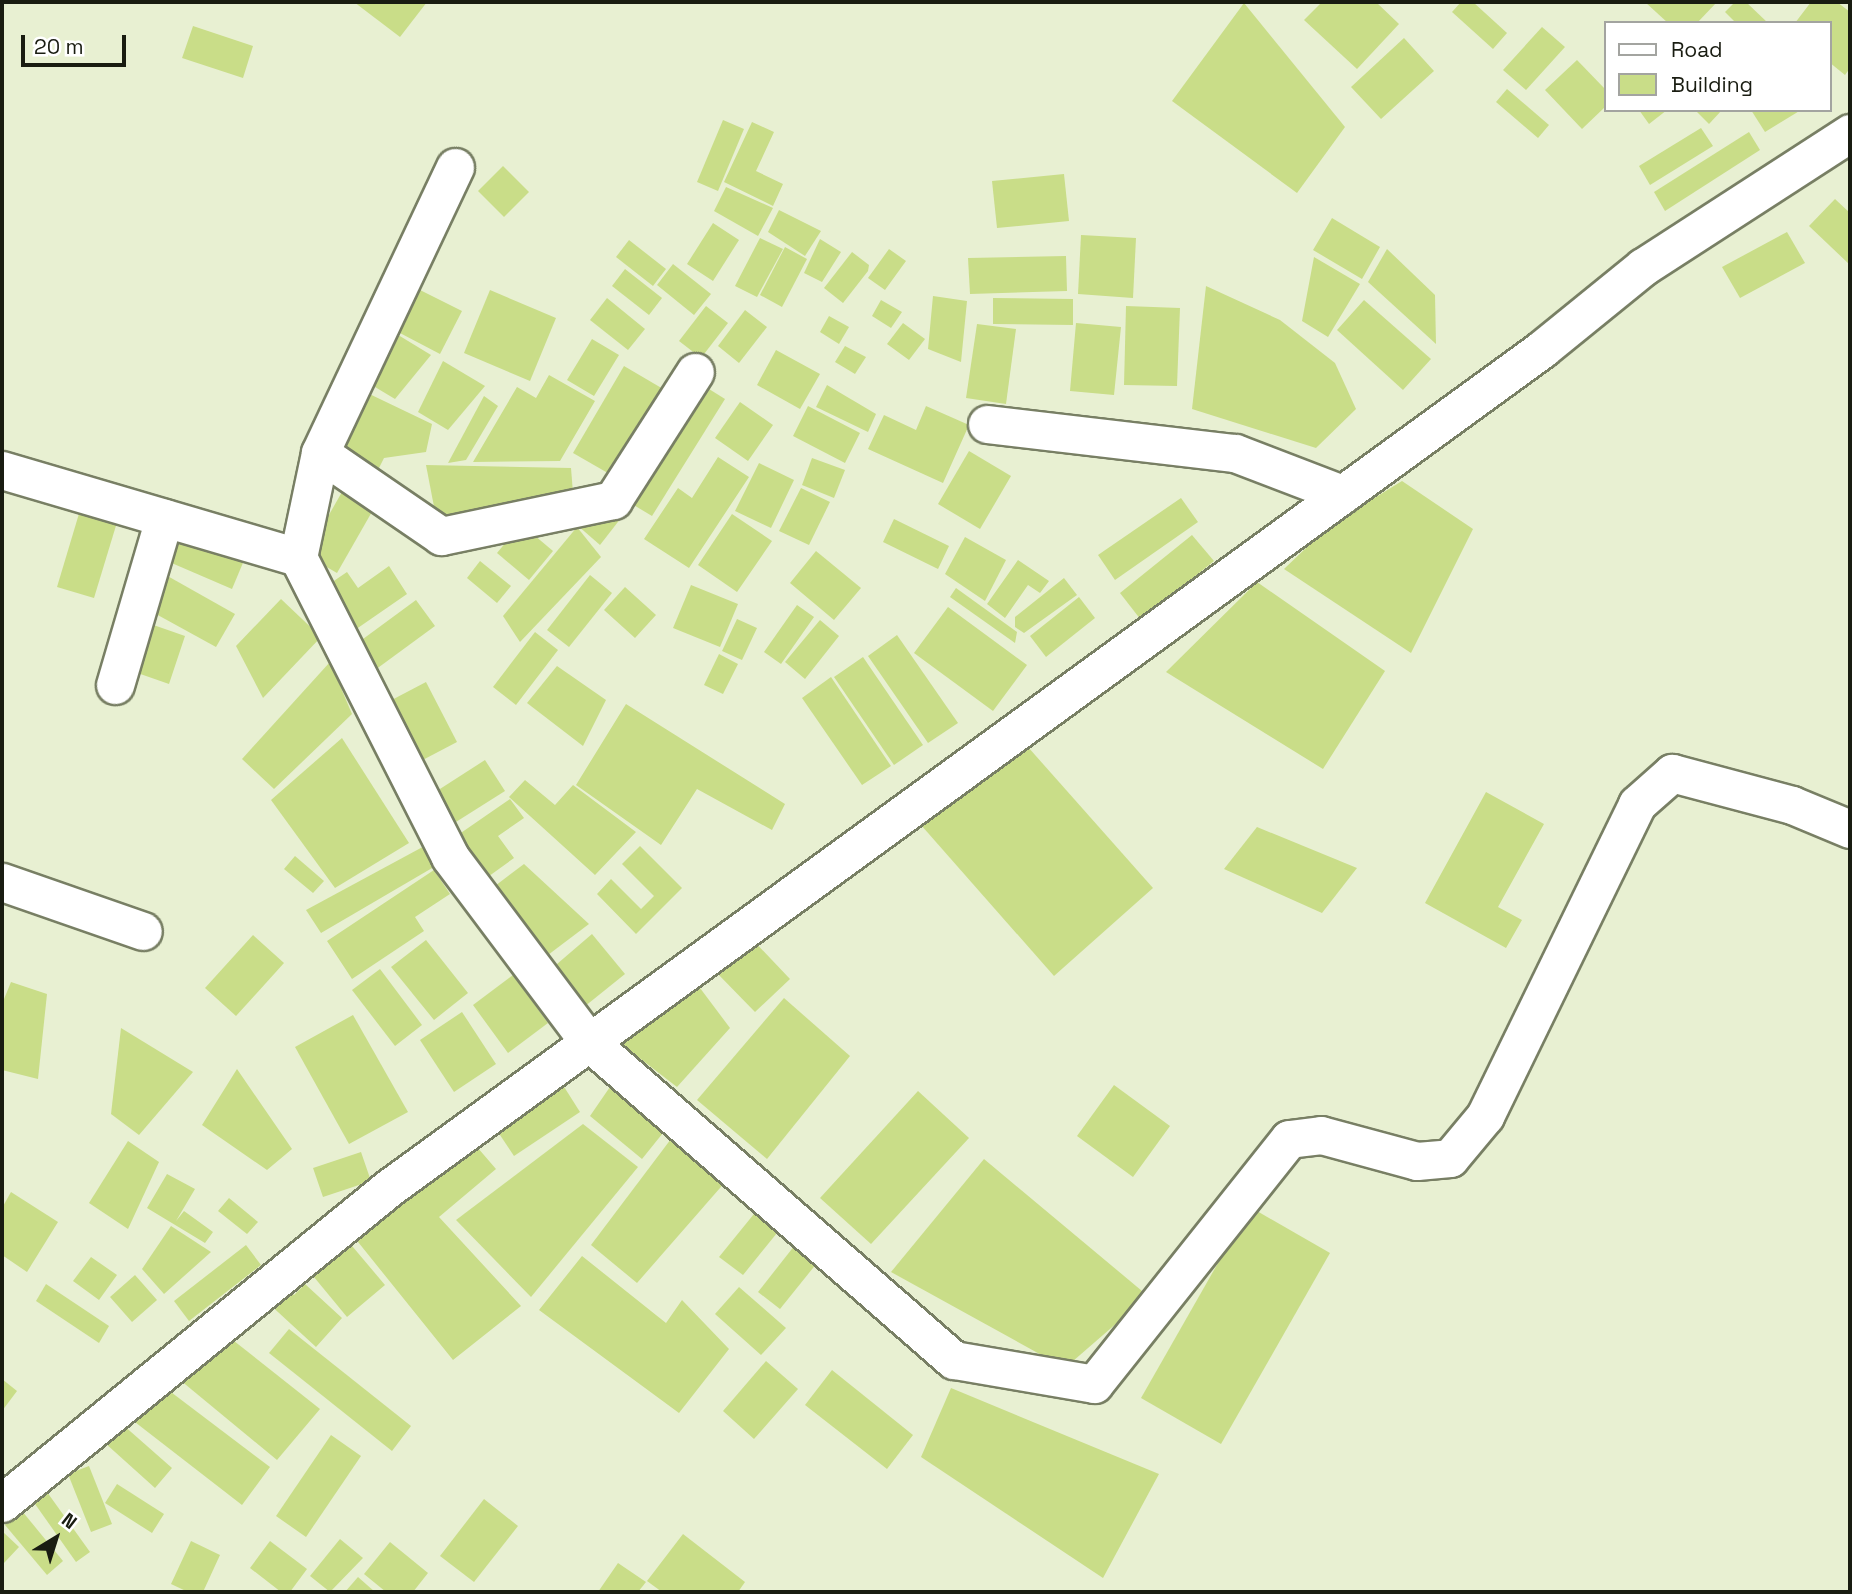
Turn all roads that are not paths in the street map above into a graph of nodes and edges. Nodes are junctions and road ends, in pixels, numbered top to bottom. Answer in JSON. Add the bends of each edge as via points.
{"nodes":[{"id":1,"x":1850,"y":133,"type":"edge"},
{"id":2,"x":455,"y":167,"type":"dead end"},
{"id":3,"x":695,"y":372,"type":"dead end"},
{"id":4,"x":987,"y":424,"type":"dead end"},
{"id":5,"x":320,"y":453,"type":"junction"},
{"id":6,"x":2,"y":470,"type":"edge"},
{"id":7,"x":1342,"y":494,"type":"junction"},
{"id":8,"x":164,"y":518,"type":"junction"},
{"id":9,"x":298,"y":557,"type":"junction"},
{"id":10,"x":115,"y":685,"type":"dead end"},
{"id":11,"x":1850,"y":829,"type":"edge"},
{"id":12,"x":2,"y":882,"type":"edge"},
{"id":13,"x":143,"y":931,"type":"dead end"},
{"id":14,"x":589,"y":1042,"type":"junction"},
{"id":15,"x":2,"y":1503,"type":"edge"}],
"edges":[{"from":1,"to":7,"type":"street","via":[[1643,267],[1542,349]]},
{"from":2,"to":5,"type":"street"},
{"from":3,"to":5,"type":"street","via":[[612,500],[441,536]]},
{"from":4,"to":7,"type":"street","via":[[1235,453]]},
{"from":5,"to":9,"type":"street"},
{"from":6,"to":8,"type":"street"},
{"from":7,"to":14,"type":"street"},
{"from":8,"to":9,"type":"street"},
{"from":8,"to":10,"type":"street"},
{"from":9,"to":14,"type":"street","via":[[450,856]]},
{"from":11,"to":14,"type":"street","via":[[1792,804],[1672,773],[1637,804],[1485,1116],[1450,1158],[1416,1161],[1321,1135],[1289,1139],[1094,1384],[954,1360]]},
{"from":12,"to":13,"type":"street"},
{"from":14,"to":15,"type":"street","via":[[390,1187]]}]}
